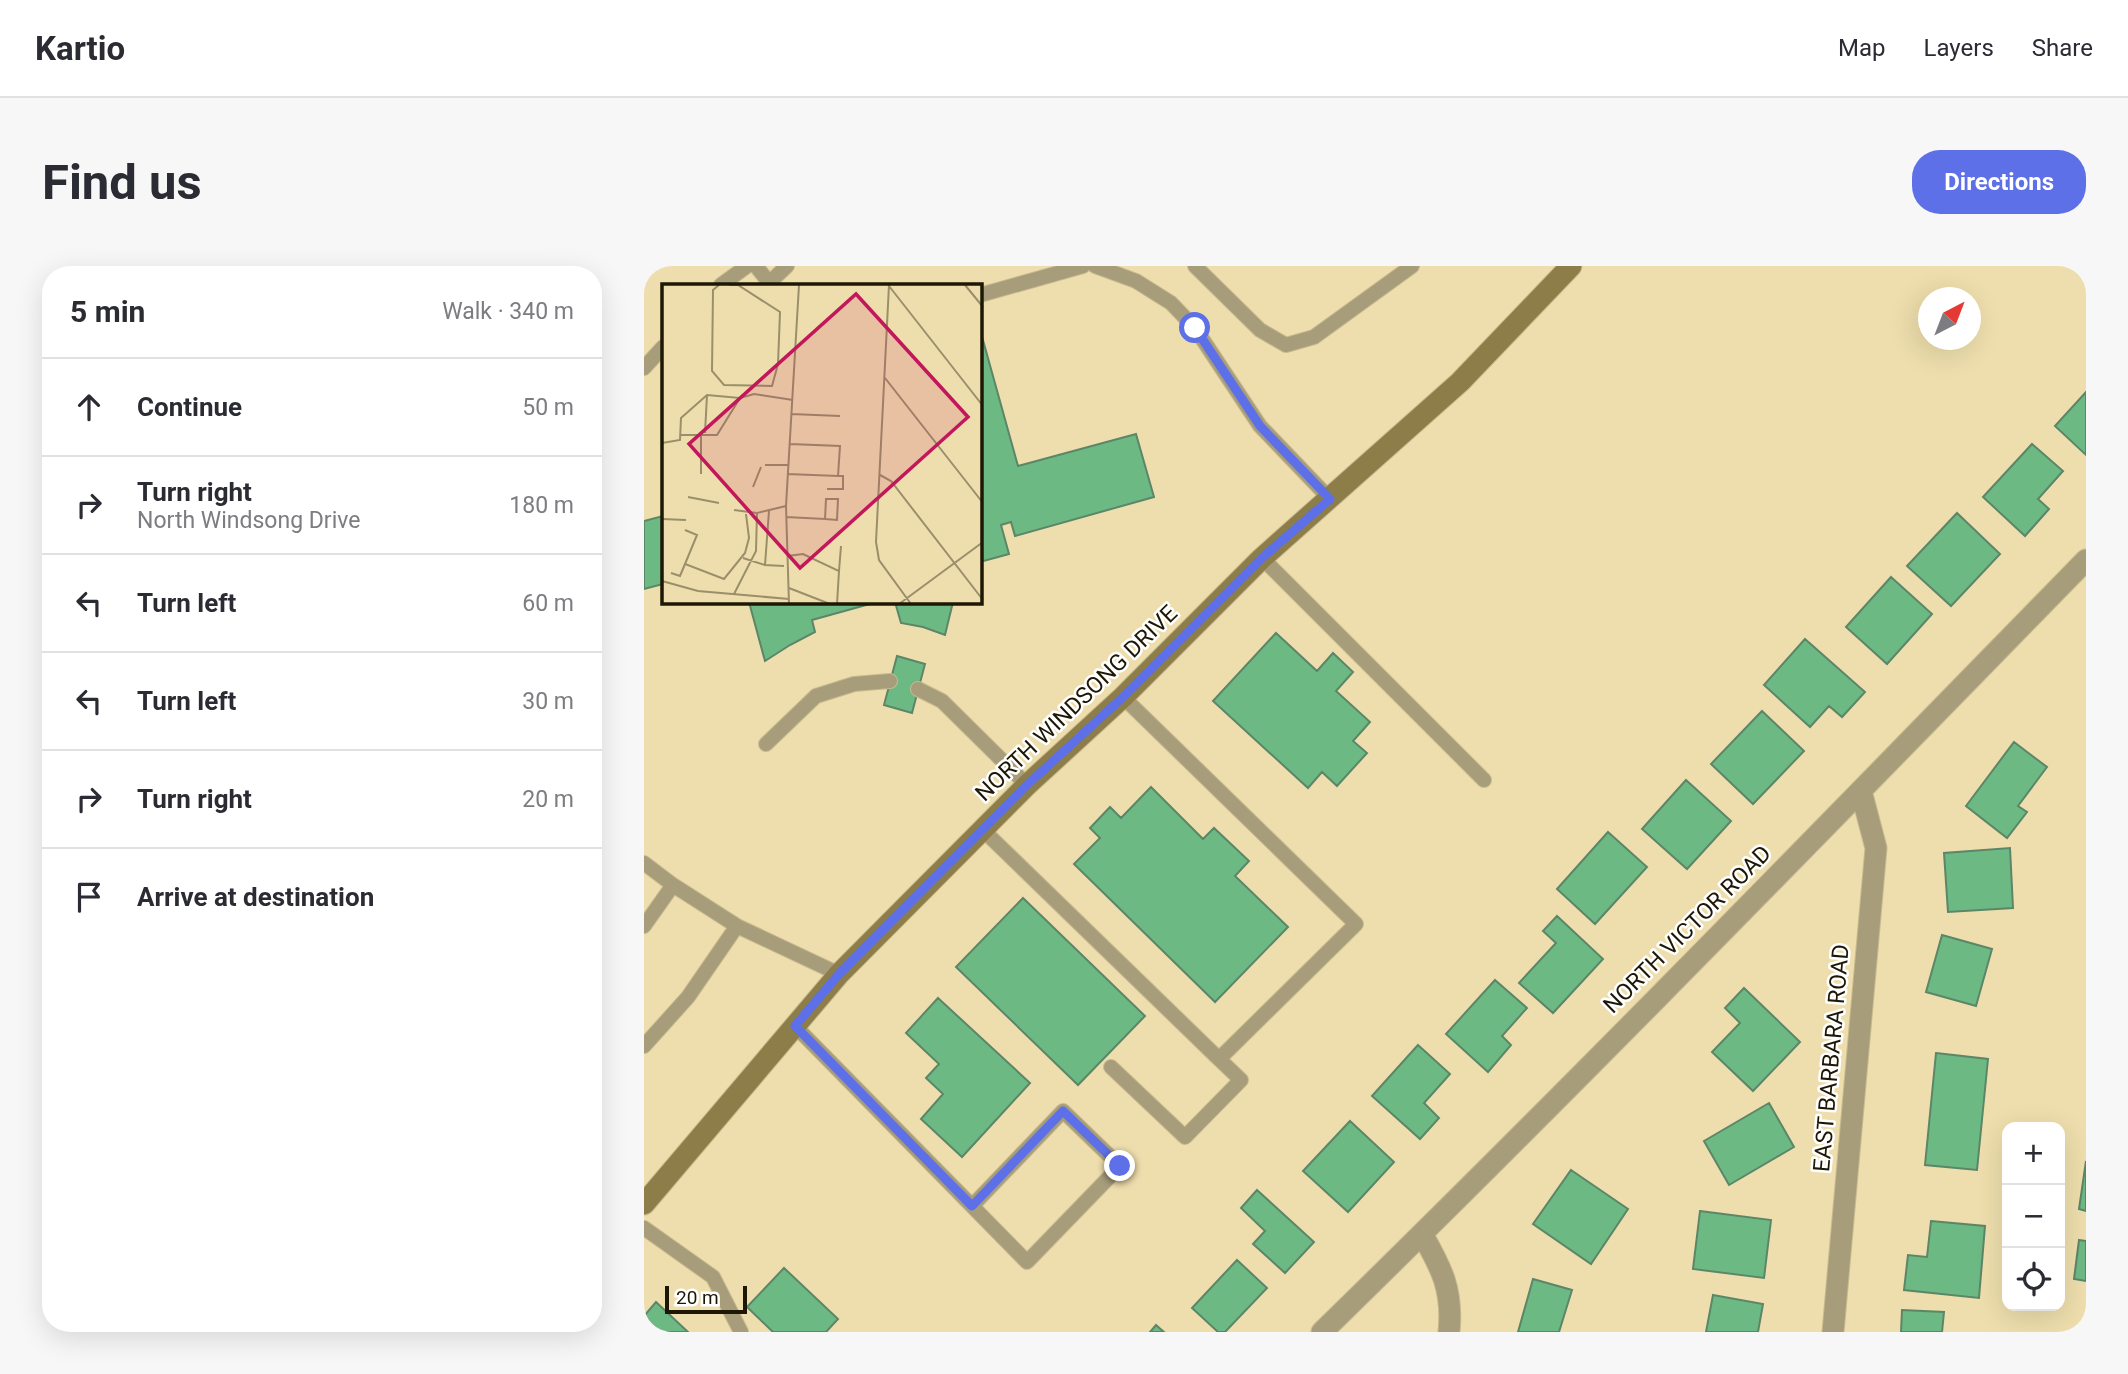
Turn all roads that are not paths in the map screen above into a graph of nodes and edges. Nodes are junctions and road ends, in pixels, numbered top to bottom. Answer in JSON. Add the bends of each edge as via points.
{"nodes":[{"id":1,"x":747,"y":266,"type":"edge"},
{"id":2,"x":756,"y":266,"type":"edge"},
{"id":3,"x":787,"y":266,"type":"edge"},
{"id":4,"x":1083,"y":266,"type":"edge"},
{"id":5,"x":1095,"y":266,"type":"edge"},
{"id":6,"x":1195,"y":266,"type":"edge"},
{"id":7,"x":1412,"y":266,"type":"edge"},
{"id":8,"x":1571,"y":266,"type":"edge"},
{"id":9,"x":722,"y":284,"type":"edge"},
{"id":10,"x":770,"y":284,"type":"edge"},
{"id":11,"x":982,"y":294,"type":"edge"},
{"id":12,"x":662,"y":348,"type":"edge"},
{"id":13,"x":644,"y":368,"type":"edge"},
{"id":14,"x":1330,"y":499,"type":"junction"},
{"id":15,"x":1262,"y":558,"type":"junction"},
{"id":16,"x":2086,"y":560,"type":"edge"},
{"id":17,"x":890,"y":681,"type":"dead end"},
{"id":18,"x":918,"y":689,"type":"dead end"},
{"id":19,"x":1123,"y":697,"type":"junction"},
{"id":20,"x":766,"y":744,"type":"dead end"},
{"id":21,"x":1484,"y":780,"type":"dead end"},
{"id":22,"x":1027,"y":785,"type":"junction"},
{"id":23,"x":1861,"y":791,"type":"junction"},
{"id":24,"x":983,"y":830,"type":"junction"},
{"id":25,"x":644,"y":863,"type":"edge"},
{"id":26,"x":673,"y":885,"type":"junction"},
{"id":27,"x":644,"y":926,"type":"edge"},
{"id":28,"x":737,"y":926,"type":"junction"},
{"id":29,"x":839,"y":974,"type":"junction"},
{"id":30,"x":795,"y":1026,"type":"junction"},
{"id":31,"x":644,"y":1046,"type":"edge"},
{"id":32,"x":1219,"y":1059,"type":"junction"},
{"id":33,"x":1111,"y":1067,"type":"dead end"},
{"id":34,"x":644,"y":1204,"type":"edge"},
{"id":35,"x":972,"y":1206,"type":"junction"},
{"id":36,"x":644,"y":1228,"type":"edge"},
{"id":37,"x":1422,"y":1234,"type":"junction"},
{"id":38,"x":741,"y":1332,"type":"edge"},
{"id":39,"x":1322,"y":1332,"type":"edge"},
{"id":40,"x":1449,"y":1332,"type":"edge"},
{"id":41,"x":1833,"y":1332,"type":"edge"}],
"edges":[{"from":1,"to":9,"type":"lane"},
{"from":2,"to":10,"type":"lane"},
{"from":3,"to":10,"type":"lane"},
{"from":4,"to":11,"type":"lane"},
{"from":5,"to":14,"type":"lane","via":[[1136,281],[1171,303],[1195,328],[1260,426]]},
{"from":6,"to":7,"type":"lane","via":[[1260,330],[1286,345],[1314,337]]},
{"from":8,"to":14,"type":"street","name":"NORTH WINDSONG DRIVE","via":[[1460,383]]},
{"from":12,"to":13,"type":"lane"},
{"from":14,"to":15,"type":"street","name":"NORTH WINDSONG DRIVE"},
{"from":15,"to":19,"type":"street","name":"NORTH WINDSONG DRIVE"},
{"from":15,"to":21,"type":"lane"},
{"from":16,"to":23,"type":"street","name":"NORTH VICTOR ROAD"},
{"from":17,"to":20,"type":"lane","via":[[854,684],[816,696]]},
{"from":18,"to":22,"type":"lane","via":[[943,702]]},
{"from":19,"to":22,"type":"street","name":"NORTH WINDSONG DRIVE"},
{"from":19,"to":32,"type":"lane","via":[[1356,924]]},
{"from":22,"to":24,"type":"street","name":"NORTH WINDSONG DRIVE"},
{"from":23,"to":37,"type":"street","name":"NORTH VICTOR ROAD"},
{"from":23,"to":41,"type":"street","name":"EAST BARBARA ROAD","via":[[1876,848]]},
{"from":24,"to":29,"type":"street","name":"NORTH WINDSONG DRIVE"},
{"from":24,"to":32,"type":"lane"},
{"from":25,"to":26,"type":"lane"},
{"from":26,"to":27,"type":"lane"},
{"from":26,"to":28,"type":"lane"},
{"from":28,"to":29,"type":"lane"},
{"from":28,"to":31,"type":"lane","via":[[688,997]]},
{"from":29,"to":30,"type":"street","name":"NORTH WINDSONG DRIVE"},
{"from":30,"to":34,"type":"street","name":"NORTH WINDSONG DRIVE"},
{"from":30,"to":35,"type":"lane"},
{"from":32,"to":33,"type":"lane","via":[[1241,1080],[1185,1138]]},
{"from":35,"to":35,"type":"lane","via":[[1063,1111],[1120,1166],[1027,1262]]},
{"from":36,"to":38,"type":"lane","via":[[713,1277]]},
{"from":37,"to":39,"type":"street","name":"NORTH VICTOR ROAD"},
{"from":37,"to":40,"type":"street","via":[[1442,1268],[1451,1308]]}]}
